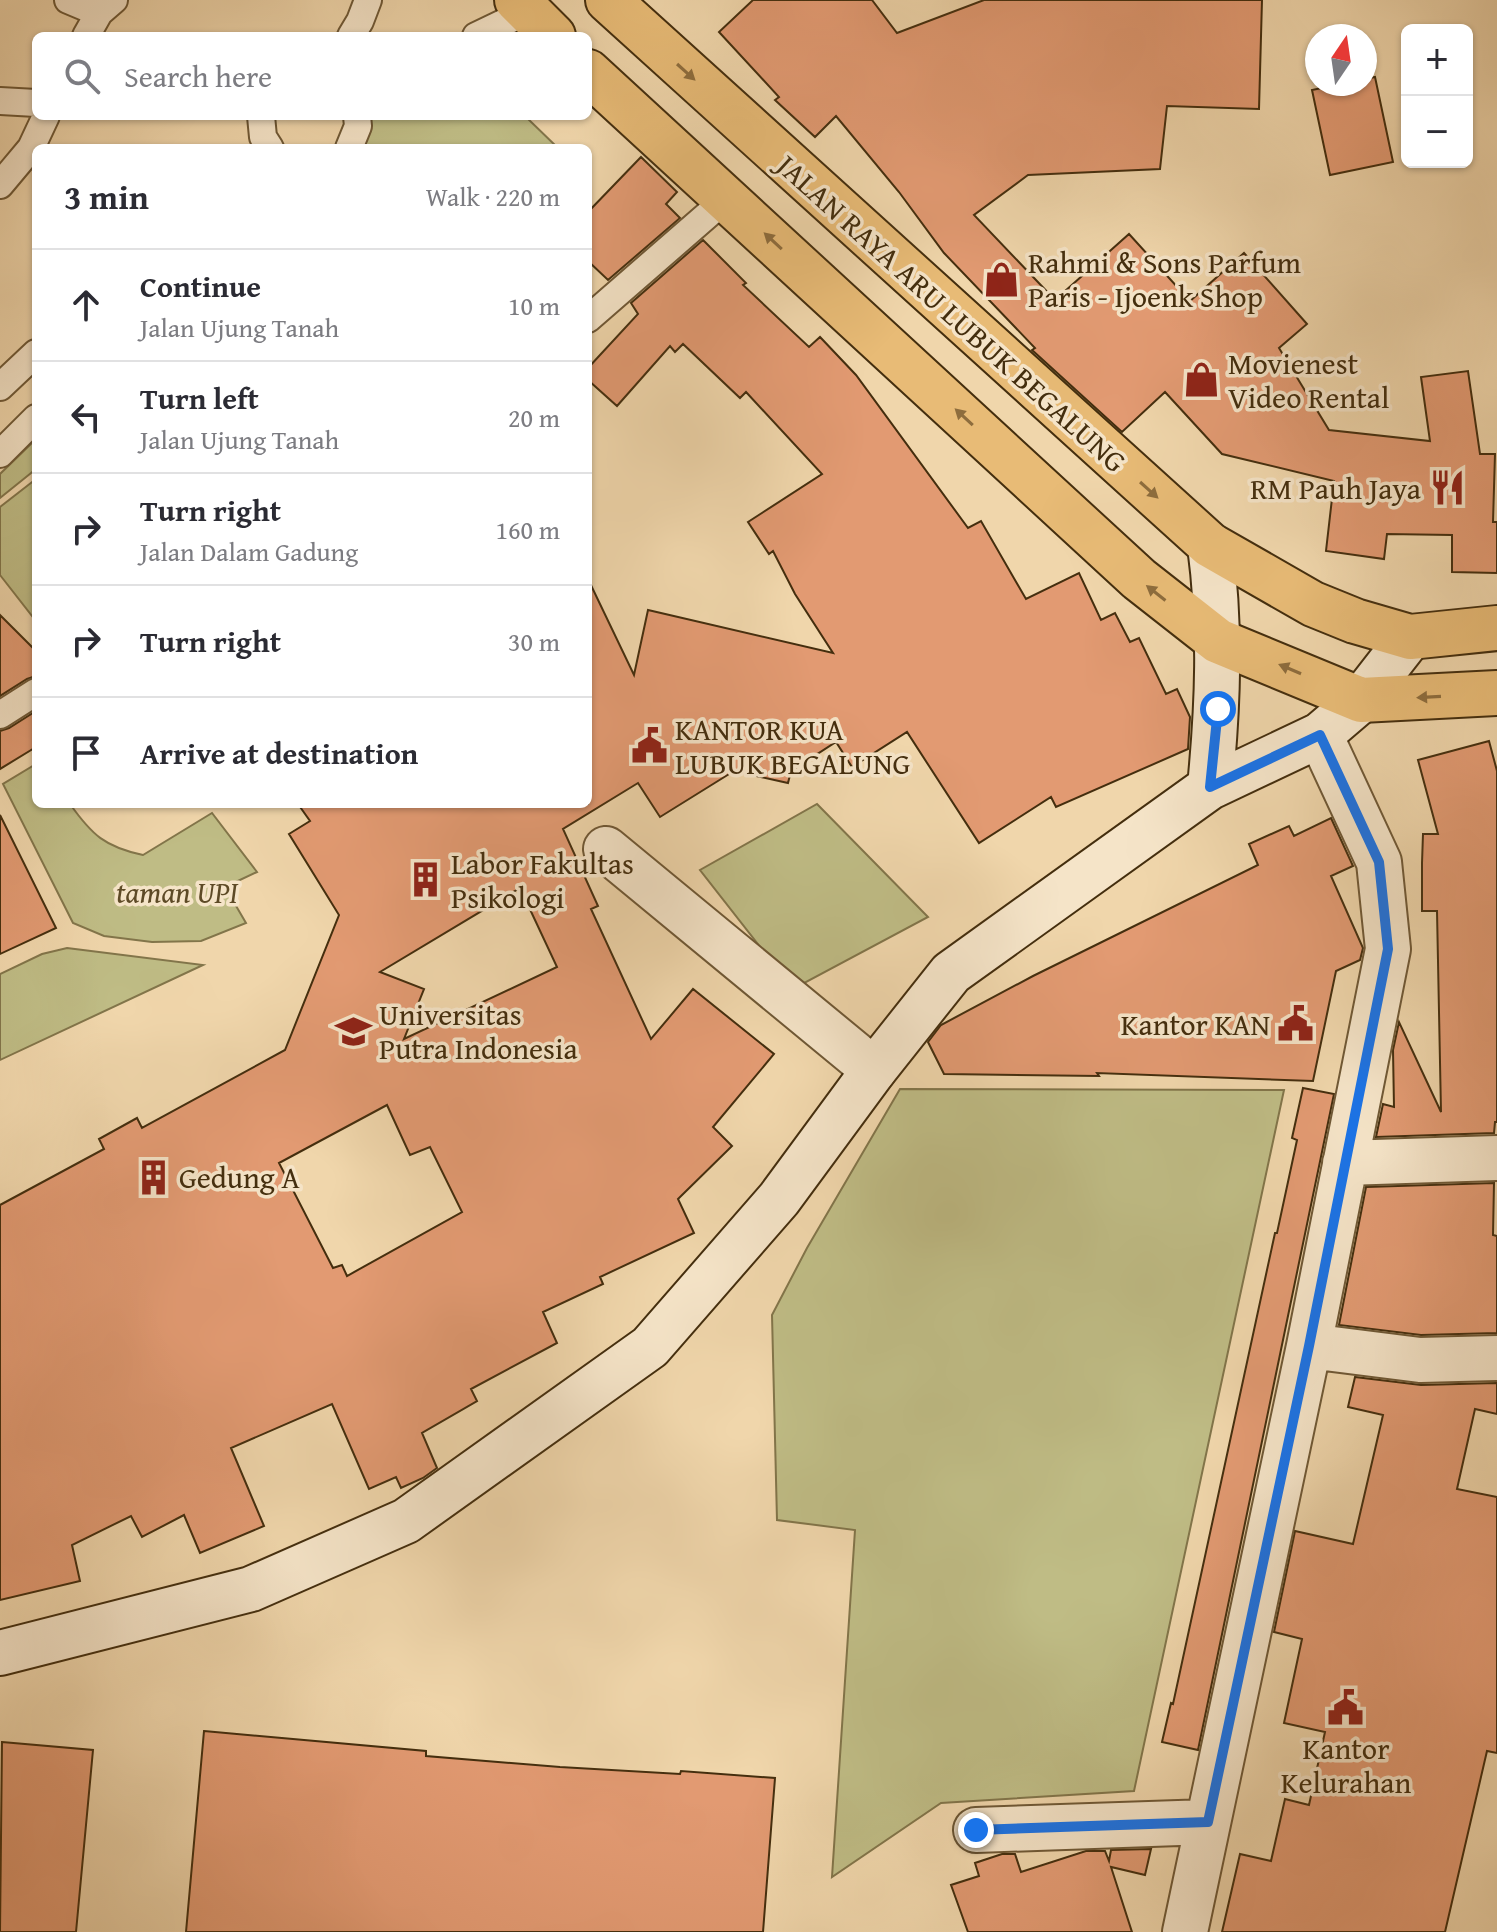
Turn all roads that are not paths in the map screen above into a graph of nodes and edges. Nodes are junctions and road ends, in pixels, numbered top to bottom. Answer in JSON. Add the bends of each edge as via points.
{"nodes":[{"id":1,"x":68,"y":0,"type":"edge"},
{"id":2,"x":368,"y":0,"type":"edge"},
{"id":3,"x":608,"y":0,"type":"edge"},
{"id":4,"x":100,"y":16,"type":"edge"},
{"id":5,"x":533,"y":16,"type":"edge"},
{"id":6,"x":353,"y":32,"type":"edge"},
{"id":7,"x":487,"y":32,"type":"edge"},
{"id":8,"x":650,"y":40,"type":"junction"},
{"id":9,"x":597,"y":81,"type":"edge"},
{"id":10,"x":0,"y":101,"type":"edge"},
{"id":11,"x":32,"y":103,"type":"edge"},
{"id":12,"x":44,"y":120,"type":"edge"},
{"id":13,"x":357,"y":120,"type":"edge"},
{"id":14,"x":33,"y":144,"type":"edge"},
{"id":15,"x":351,"y":144,"type":"edge"},
{"id":16,"x":32,"y":146,"type":"edge"},
{"id":17,"x":1,"y":177,"type":"edge"},
{"id":18,"x":727,"y":198,"type":"junction"},
{"id":19,"x":592,"y":316,"type":"edge"},
{"id":20,"x":32,"y":357,"type":"edge"},
{"id":21,"x":0,"y":387,"type":"edge"},
{"id":22,"x":32,"y":422,"type":"edge"},
{"id":23,"x":0,"y":454,"type":"edge"},
{"id":24,"x":1210,"y":545,"type":"junction"},
{"id":25,"x":1497,"y":628,"type":"edge"},
{"id":26,"x":1410,"y":637,"type":"junction"},
{"id":27,"x":1218,"y":641,"type":"junction"},
{"id":28,"x":1497,"y":693,"type":"edge"},
{"id":29,"x":32,"y":695,"type":"edge"},
{"id":30,"x":1361,"y":700,"type":"junction"},
{"id":31,"x":0,"y":715,"type":"edge"},
{"id":32,"x":1320,"y":735,"type":"junction"},
{"id":33,"x":1210,"y":787,"type":"junction"},
{"id":34,"x":606,"y":849,"type":"dead end"},
{"id":35,"x":874,"y":1070,"type":"junction"},
{"id":36,"x":1497,"y":1158,"type":"edge"},
{"id":37,"x":1345,"y":1163,"type":"junction"},
{"id":38,"x":1309,"y":1346,"type":"junction"},
{"id":39,"x":1497,"y":1358,"type":"edge"},
{"id":40,"x":0,"y":1653,"type":"edge"},
{"id":41,"x":1208,"y":1822,"type":"junction"},
{"id":42,"x":976,"y":1830,"type":"dead end"},
{"id":43,"x":1185,"y":1932,"type":"edge"}],
"edges":[{"from":1,"to":4,"type":"lane"},
{"from":2,"to":6,"type":"lane"},
{"from":3,"to":8,"type":"main road","name":"JALAN RAYA ARU LUBUK BEGALUNG"},
{"from":5,"to":7,"type":"lane"},
{"from":8,"to":9,"type":"main road"},
{"from":8,"to":24,"type":"main road","name":"JALAN RAYA ARU LUBUK BEGALUNG","one_way":true},
{"from":9,"to":18,"type":"main road"},
{"from":10,"to":11,"type":"lane"},
{"from":12,"to":14,"type":"lane"},
{"from":13,"to":15,"type":"lane"},
{"from":16,"to":17,"type":"lane"},
{"from":18,"to":19,"type":"lane"},
{"from":27,"to":18,"type":"main road","one_way":true,"via":[[1139,579]]},
{"from":20,"to":21,"type":"lane"},
{"from":22,"to":23,"type":"lane"},
{"from":24,"to":26,"type":"main road","name":"JALAN RAYA ARU LUBUK BEGALUNG","via":[[1313,604]]},
{"from":24,"to":27,"type":"street"},
{"from":25,"to":26,"type":"main road"},
{"from":26,"to":30,"type":"street"},
{"from":30,"to":27,"type":"main road","one_way":true},
{"from":27,"to":33,"type":"street"},
{"from":28,"to":30,"type":"main road","one_way":true},
{"from":29,"to":31,"type":"lane"},
{"from":30,"to":32,"type":"street"},
{"from":32,"to":33,"type":"street"},
{"from":32,"to":37,"type":"street","via":[[1379,862],[1388,949]]},
{"from":33,"to":35,"type":"street","via":[[951,973]]},
{"from":34,"to":35,"type":"street"},
{"from":35,"to":40,"type":"street","via":[[779,1199],[650,1347],[406,1521],[251,1589]]},
{"from":36,"to":37,"type":"street"},
{"from":37,"to":38,"type":"street"},
{"from":38,"to":39,"type":"street","via":[[1420,1360]]},
{"from":38,"to":41,"type":"street"},
{"from":41,"to":42,"type":"street"},
{"from":41,"to":43,"type":"street"}]}
